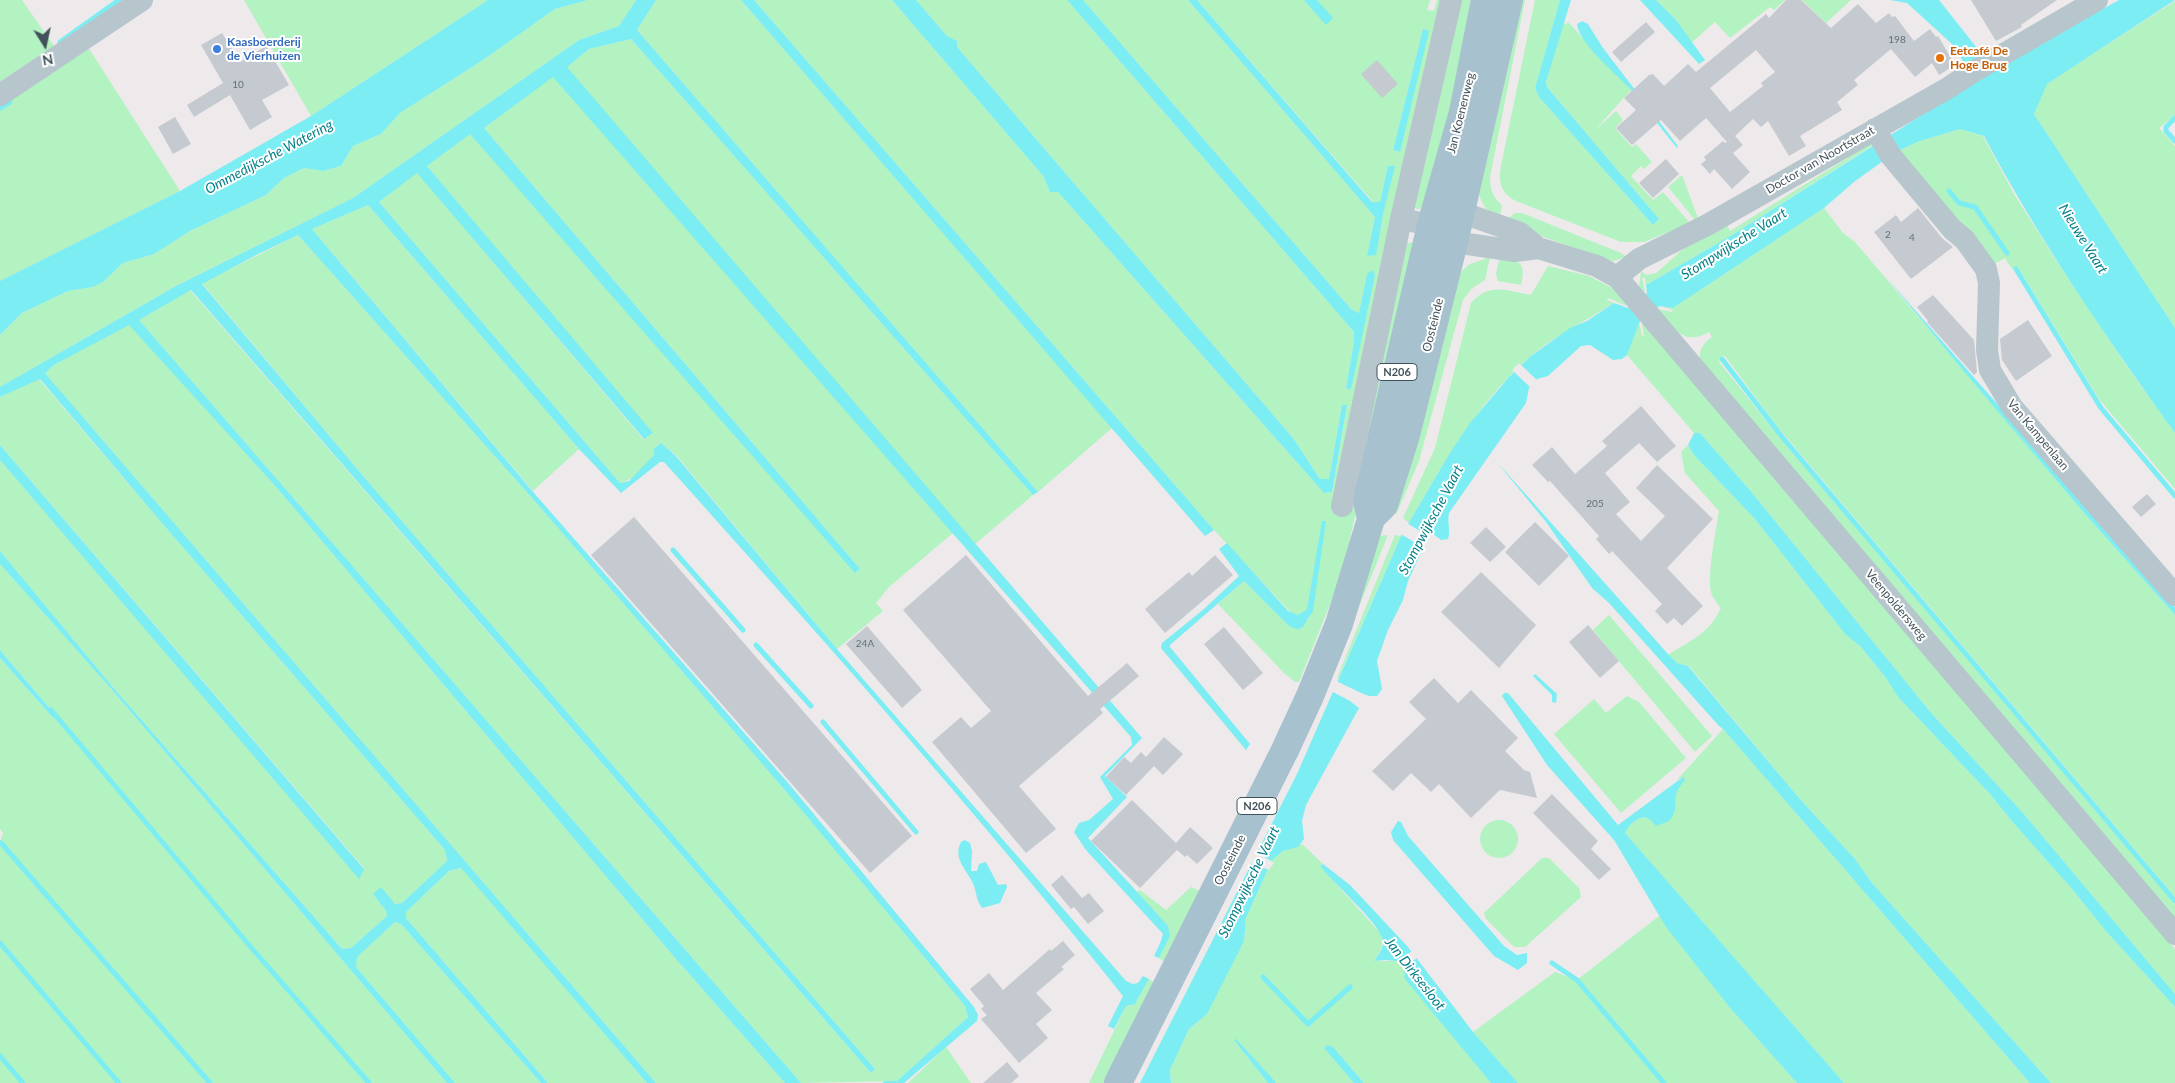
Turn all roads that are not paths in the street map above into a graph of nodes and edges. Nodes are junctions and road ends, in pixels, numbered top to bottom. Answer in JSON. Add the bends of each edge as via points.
{"nodes":[{"id":1,"x":142,"y":0,"type":"edge"},
{"id":2,"x":1451,"y":0,"type":"edge"},
{"id":3,"x":1486,"y":0,"type":"edge"},
{"id":4,"x":1510,"y":0,"type":"edge"},
{"id":5,"x":2097,"y":0,"type":"edge"},
{"id":6,"x":0,"y":95,"type":"edge"},
{"id":7,"x":1883,"y":142,"type":"junction"},
{"id":8,"x":1460,"y":212,"type":"junction"},
{"id":9,"x":1401,"y":219,"type":"junction"},
{"id":10,"x":1431,"y":225,"type":"junction"},
{"id":11,"x":1454,"y":242,"type":"junction"},
{"id":12,"x":1538,"y":248,"type":"junction"},
{"id":13,"x":1617,"y":277,"type":"junction"},
{"id":14,"x":1342,"y":506,"type":"dead end"},
{"id":15,"x":1371,"y":518,"type":"junction"},
{"id":16,"x":2175,"y":595,"type":"edge"},
{"id":17,"x":2175,"y":934,"type":"edge"},
{"id":18,"x":1118,"y":1083,"type":"edge"}],
"edges":[{"from":1,"to":6,"type":"street"},
{"from":2,"to":9,"type":"street"},
{"from":3,"to":10,"type":"main road","name":"Jan Koenenweg","number":"N206","via":[[1462,112]]},
{"from":4,"to":8,"type":"main road","name":"Jan Koenenweg","number":"N206"},
{"from":5,"to":7,"type":"street","name":"Doctor van Noortstraat","via":[[1948,88]]},
{"from":7,"to":13,"type":"street","name":"Doctor van Noortstraat","via":[[1639,259]]},
{"from":7,"to":16,"type":"street","name":"Van Kampenlaan","via":[[1986,269],[1990,370],[2012,406]]},
{"from":8,"to":10,"type":"street"},
{"from":8,"to":11,"type":"main road","name":"Oosteinde","number":"N206"},
{"from":8,"to":12,"type":"street","via":[[1520,233]]},
{"from":9,"to":10,"type":"street"},
{"from":9,"to":14,"type":"street"},
{"from":10,"to":11,"type":"street"},
{"from":10,"to":15,"type":"main road","name":"Oosteinde","number":"N206","via":[[1367,500]]},
{"from":11,"to":12,"type":"street","via":[[1515,251]]},
{"from":11,"to":15,"type":"main road","name":"Oosteinde","number":"N206","via":[[1406,435],[1384,505]]},
{"from":12,"to":13,"type":"street","via":[[1597,266]]},
{"from":13,"to":17,"type":"street","name":"Veenpoldersweg"},
{"from":15,"to":18,"type":"main road","name":"Oosteinde","number":"N206","via":[[1339,624],[1318,678]]}]}
